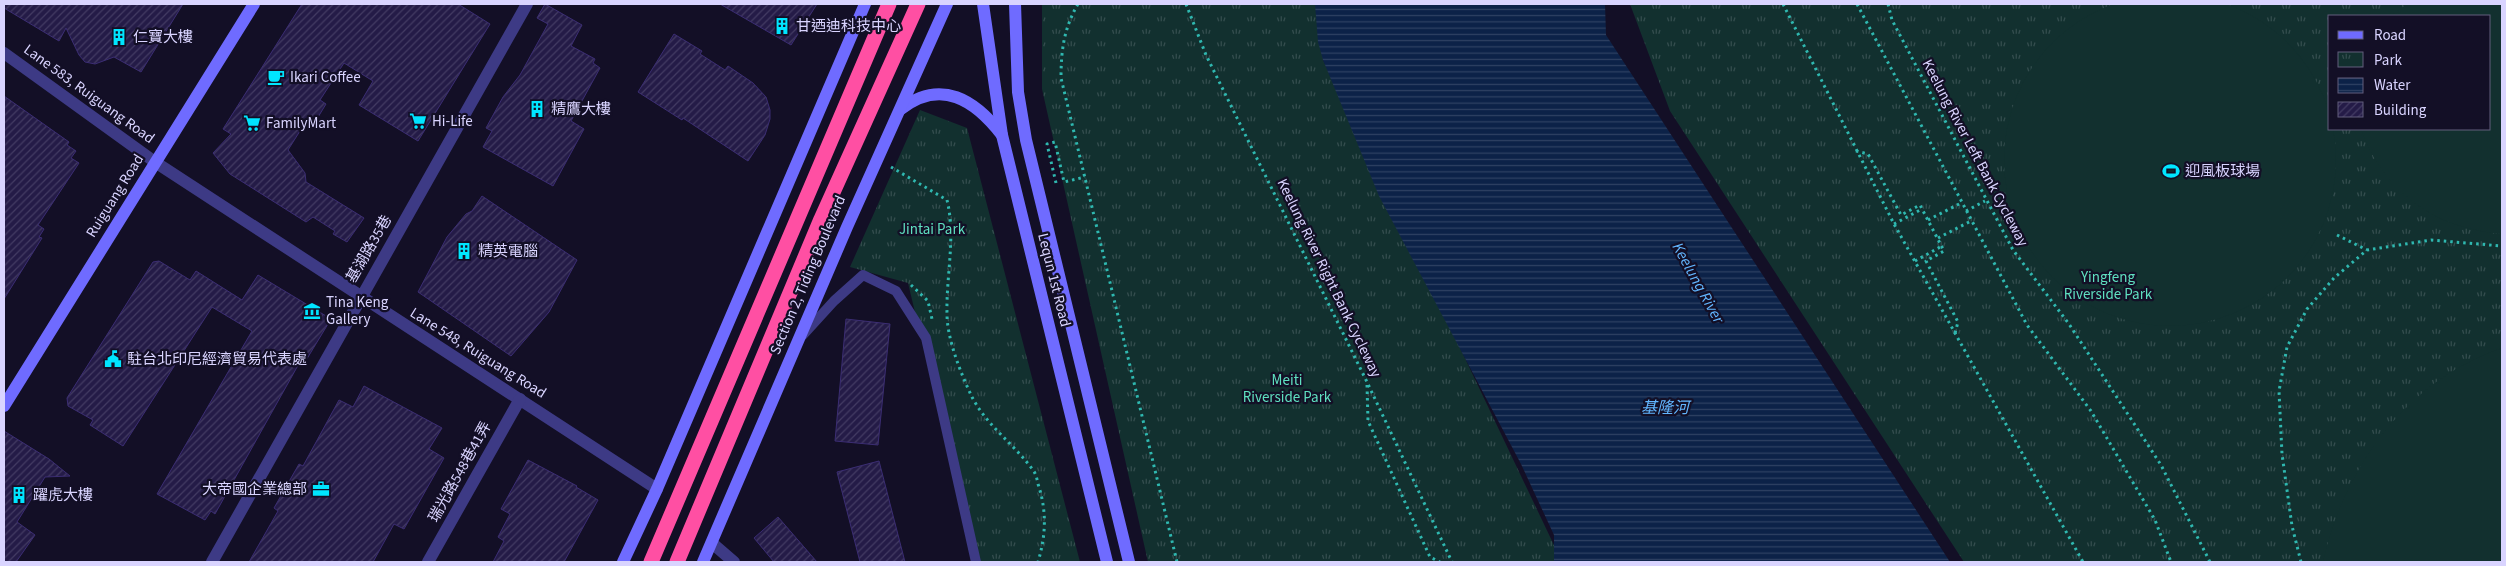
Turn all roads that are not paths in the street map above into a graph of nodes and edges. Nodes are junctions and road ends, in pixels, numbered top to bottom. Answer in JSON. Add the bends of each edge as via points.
{"nodes":[{"id":1,"x":254,"y":4,"type":"edge"},
{"id":2,"x":527,"y":4,"type":"edge"},
{"id":3,"x":866,"y":4,"type":"edge"},
{"id":4,"x":889,"y":4,"type":"edge"},
{"id":5,"x":918,"y":4,"type":"edge"},
{"id":6,"x":947,"y":4,"type":"edge"},
{"id":7,"x":983,"y":4,"type":"edge"},
{"id":8,"x":1015,"y":4,"type":"edge"},
{"id":9,"x":4,"y":52,"type":"edge"},
{"id":10,"x":899,"y":110,"type":"junction"},
{"id":11,"x":1002,"y":136,"type":"junction"},
{"id":12,"x":155,"y":162,"type":"junction"},
{"id":13,"x":360,"y":298,"type":"junction"},
{"id":14,"x":799,"y":340,"type":"junction"},
{"id":15,"x":520,"y":398,"type":"junction"},
{"id":16,"x":4,"y":406,"type":"edge"},
{"id":17,"x":657,"y":489,"type":"junction"},
{"id":18,"x":712,"y":543,"type":"junction"},
{"id":19,"x":212,"y":562,"type":"edge"},
{"id":20,"x":428,"y":562,"type":"edge"},
{"id":21,"x":624,"y":562,"type":"edge"},
{"id":22,"x":651,"y":562,"type":"edge"},
{"id":23,"x":677,"y":562,"type":"edge"},
{"id":24,"x":703,"y":562,"type":"edge"},
{"id":25,"x":734,"y":562,"type":"edge"},
{"id":26,"x":976,"y":562,"type":"edge"},
{"id":27,"x":1107,"y":562,"type":"edge"},
{"id":28,"x":1129,"y":562,"type":"edge"}],
"edges":[{"from":1,"to":12,"type":"street","name":"Ruiguang Road"},
{"from":2,"to":13,"type":"street","name":"基湖路35巷"},
{"from":3,"to":17,"type":"street"},
{"from":4,"to":22,"type":"highway","name":"Section 2, Tiding Boulevard"},
{"from":5,"to":23,"type":"highway","name":"Section 2, Tiding Boulevard","via":[[821,219]]},
{"from":6,"to":10,"type":"street","name":"Section 2, Tiding Boulevard"},
{"from":7,"to":11,"type":"street","name":"Lequn 1st Road"},
{"from":8,"to":28,"type":"street","name":"Lequn 1st Road","via":[[1018,92],[1026,140]]},
{"from":9,"to":12,"type":"street","name":"Lane 583, Ruiguang Road"},
{"from":10,"to":11,"type":"street","via":[[916,97],[947,95],[964,100],[986,114]]},
{"from":10,"to":14,"type":"street","name":"Section 2, Tiding Boulevard"},
{"from":11,"to":27,"type":"street","name":"Lequn 1st Road"},
{"from":12,"to":13,"type":"street","name":"Lane 548, Ruiguang Road"},
{"from":12,"to":16,"type":"street","name":"Ruiguang Road"},
{"from":13,"to":15,"type":"street","name":"Lane 548, Ruiguang Road"},
{"from":13,"to":19,"type":"street","name":"基湖路35巷"},
{"from":14,"to":18,"type":"street","name":"Section 2, Tiding Boulevard"},
{"from":14,"to":26,"type":"lane","via":[[863,275],[896,291],[926,338]]},
{"from":15,"to":17,"type":"street","name":"Lane 548, Ruiguang Road"},
{"from":15,"to":20,"type":"street","name":"瑞光路548巷41弄"},
{"from":17,"to":21,"type":"street"},
{"from":18,"to":24,"type":"street","name":"Section 2, Tiding Boulevard"},
{"from":18,"to":25,"type":"street"}]}
